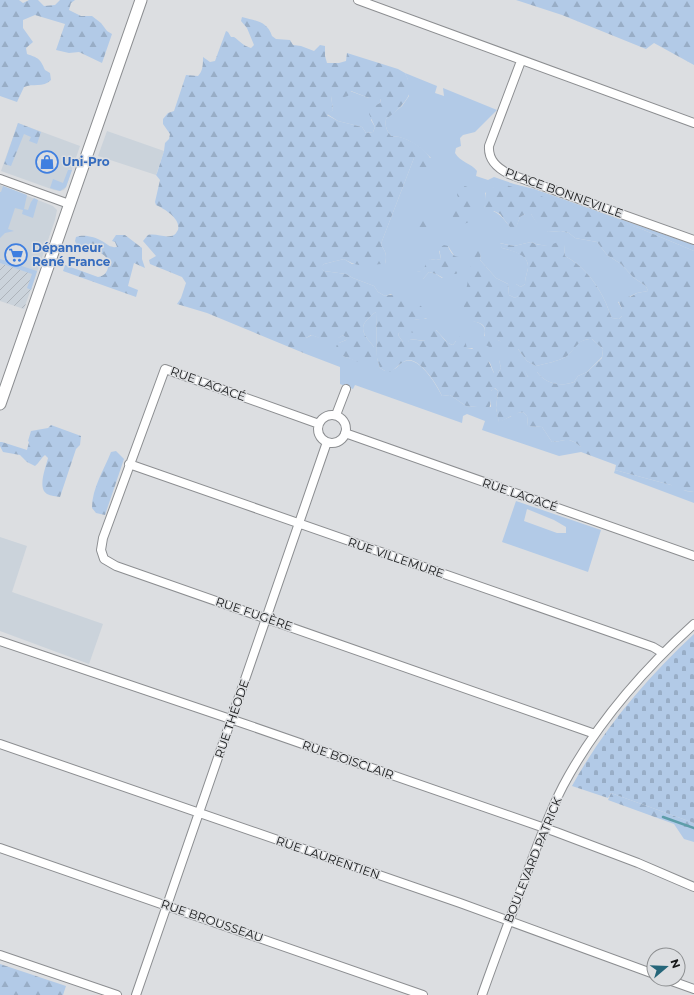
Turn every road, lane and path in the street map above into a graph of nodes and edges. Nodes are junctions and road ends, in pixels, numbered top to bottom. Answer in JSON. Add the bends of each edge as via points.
{"nodes":[{"id":1,"x":141,"y":0,"type":"edge"},
{"id":2,"x":358,"y":0,"type":"edge"},
{"id":3,"x":521,"y":60,"type":"junction"},
{"id":4,"x":694,"y":124,"type":"edge"},
{"id":5,"x":0,"y":179,"type":"edge"},
{"id":6,"x":70,"y":204,"type":"junction"},
{"id":7,"x":694,"y":240,"type":"edge"},
{"id":8,"x":165,"y":369,"type":"joint"},
{"id":9,"x":346,"y":389,"type":"dead end"},
{"id":10,"x":0,"y":404,"type":"edge"},
{"id":11,"x":336,"y":416,"type":"junction"},
{"id":12,"x":319,"y":424,"type":"junction"},
{"id":13,"x":346,"y":434,"type":"junction"},
{"id":14,"x":327,"y":442,"type":"junction"},
{"id":15,"x":129,"y":464,"type":"junction"},
{"id":16,"x":299,"y":525,"type":"junction"},
{"id":17,"x":694,"y":556,"type":"edge"},
{"id":18,"x":267,"y":619,"type":"junction"},
{"id":19,"x":694,"y":624,"type":"edge"},
{"id":20,"x":0,"y":640,"type":"edge"},
{"id":21,"x":663,"y":653,"type":"junction"},
{"id":22,"x":232,"y":720,"type":"junction"},
{"id":23,"x":595,"y":734,"type":"junction"},
{"id":24,"x":0,"y":744,"type":"edge"},
{"id":25,"x":199,"y":814,"type":"junction"},
{"id":26,"x":544,"y":828,"type":"junction"},
{"id":27,"x":0,"y":848,"type":"edge"},
{"id":28,"x":694,"y":887,"type":"edge"},
{"id":29,"x":168,"y":906,"type":"junction"},
{"id":30,"x":509,"y":921,"type":"junction"},
{"id":31,"x":0,"y":955,"type":"edge"},
{"id":32,"x":646,"y":971,"type":"edge"},
{"id":33,"x":117,"y":995,"type":"edge"},
{"id":34,"x":136,"y":995,"type":"edge"},
{"id":35,"x":424,"y":995,"type":"edge"},
{"id":36,"x":482,"y":995,"type":"edge"}],
"edges":[{"from":1,"to":6,"type":"main road"},
{"from":2,"to":3,"type":"street"},
{"from":3,"to":4,"type":"street"},
{"from":3,"to":7,"type":"street","name":"PLACE BONNEVILLE","via":[[489,146],[495,165],[510,174]]},
{"from":5,"to":6,"type":"street"},
{"from":6,"to":10,"type":"main road"},
{"from":8,"to":12,"type":"street","name":"RUE LAGACÉ"},
{"from":8,"to":15,"type":"street","name":"RUE FUGÈRE"},
{"from":9,"to":11,"type":"street"},
{"from":11,"to":12,"type":"street","via":[[327,416]]},
{"from":11,"to":13,"type":"street","via":[[344,421]]},
{"from":12,"to":14,"type":"street","via":[[318,432]]},
{"from":13,"to":14,"type":"street","via":[[336,442]]},
{"from":13,"to":17,"type":"street","name":"RUE LAGACÉ"},
{"from":14,"to":16,"type":"street","name":"RUE THÉODE"},
{"from":15,"to":16,"type":"street","name":"RUE VILLEMURE"},
{"from":15,"to":18,"type":"street","name":"RUE FUGÈRE","via":[[103,538],[101,553],[104,559],[116,566]]},
{"from":16,"to":18,"type":"street","name":"RUE THÉODE"},
{"from":16,"to":21,"type":"street","name":"RUE VILLEMURE","via":[[652,647]]},
{"from":18,"to":22,"type":"street","name":"RUE THÉODE"},
{"from":18,"to":23,"type":"street","name":"RUE FUGÈRE"},
{"from":19,"to":21,"type":"street","name":"BOULEVARD PATRICK"},
{"from":20,"to":22,"type":"street","name":"RUE BOISCLAIR"},
{"from":21,"to":23,"type":"street","name":"BOULEVARD PATRICK","via":[[628,691]]},
{"from":22,"to":25,"type":"street","name":"RUE THÉODE"},
{"from":22,"to":26,"type":"street","name":"RUE BOISCLAIR"},
{"from":23,"to":26,"type":"street","name":"BOULEVARD PATRICK","via":[[563,786]]},
{"from":24,"to":25,"type":"street","name":"RUE LAURENTIEN"},
{"from":25,"to":29,"type":"street","name":"RUE THÉODE"},
{"from":25,"to":30,"type":"street","name":"RUE LAURENTIEN"},
{"from":26,"to":28,"type":"street","name":"RUE BOISCLAIR","via":[[638,862]]},
{"from":26,"to":30,"type":"street","name":"BOULEVARD PATRICK"},
{"from":27,"to":29,"type":"street","name":"RUE BROUSSEAU"},
{"from":29,"to":34,"type":"street","name":"RUE THÉODE"},
{"from":29,"to":35,"type":"street","name":"RUE BROUSSEAU"},
{"from":30,"to":32,"type":"street","name":"RUE LAURENTIEN"},
{"from":30,"to":36,"type":"street","name":"BOULEVARD PATRICK"},
{"from":31,"to":33,"type":"street"}]}
